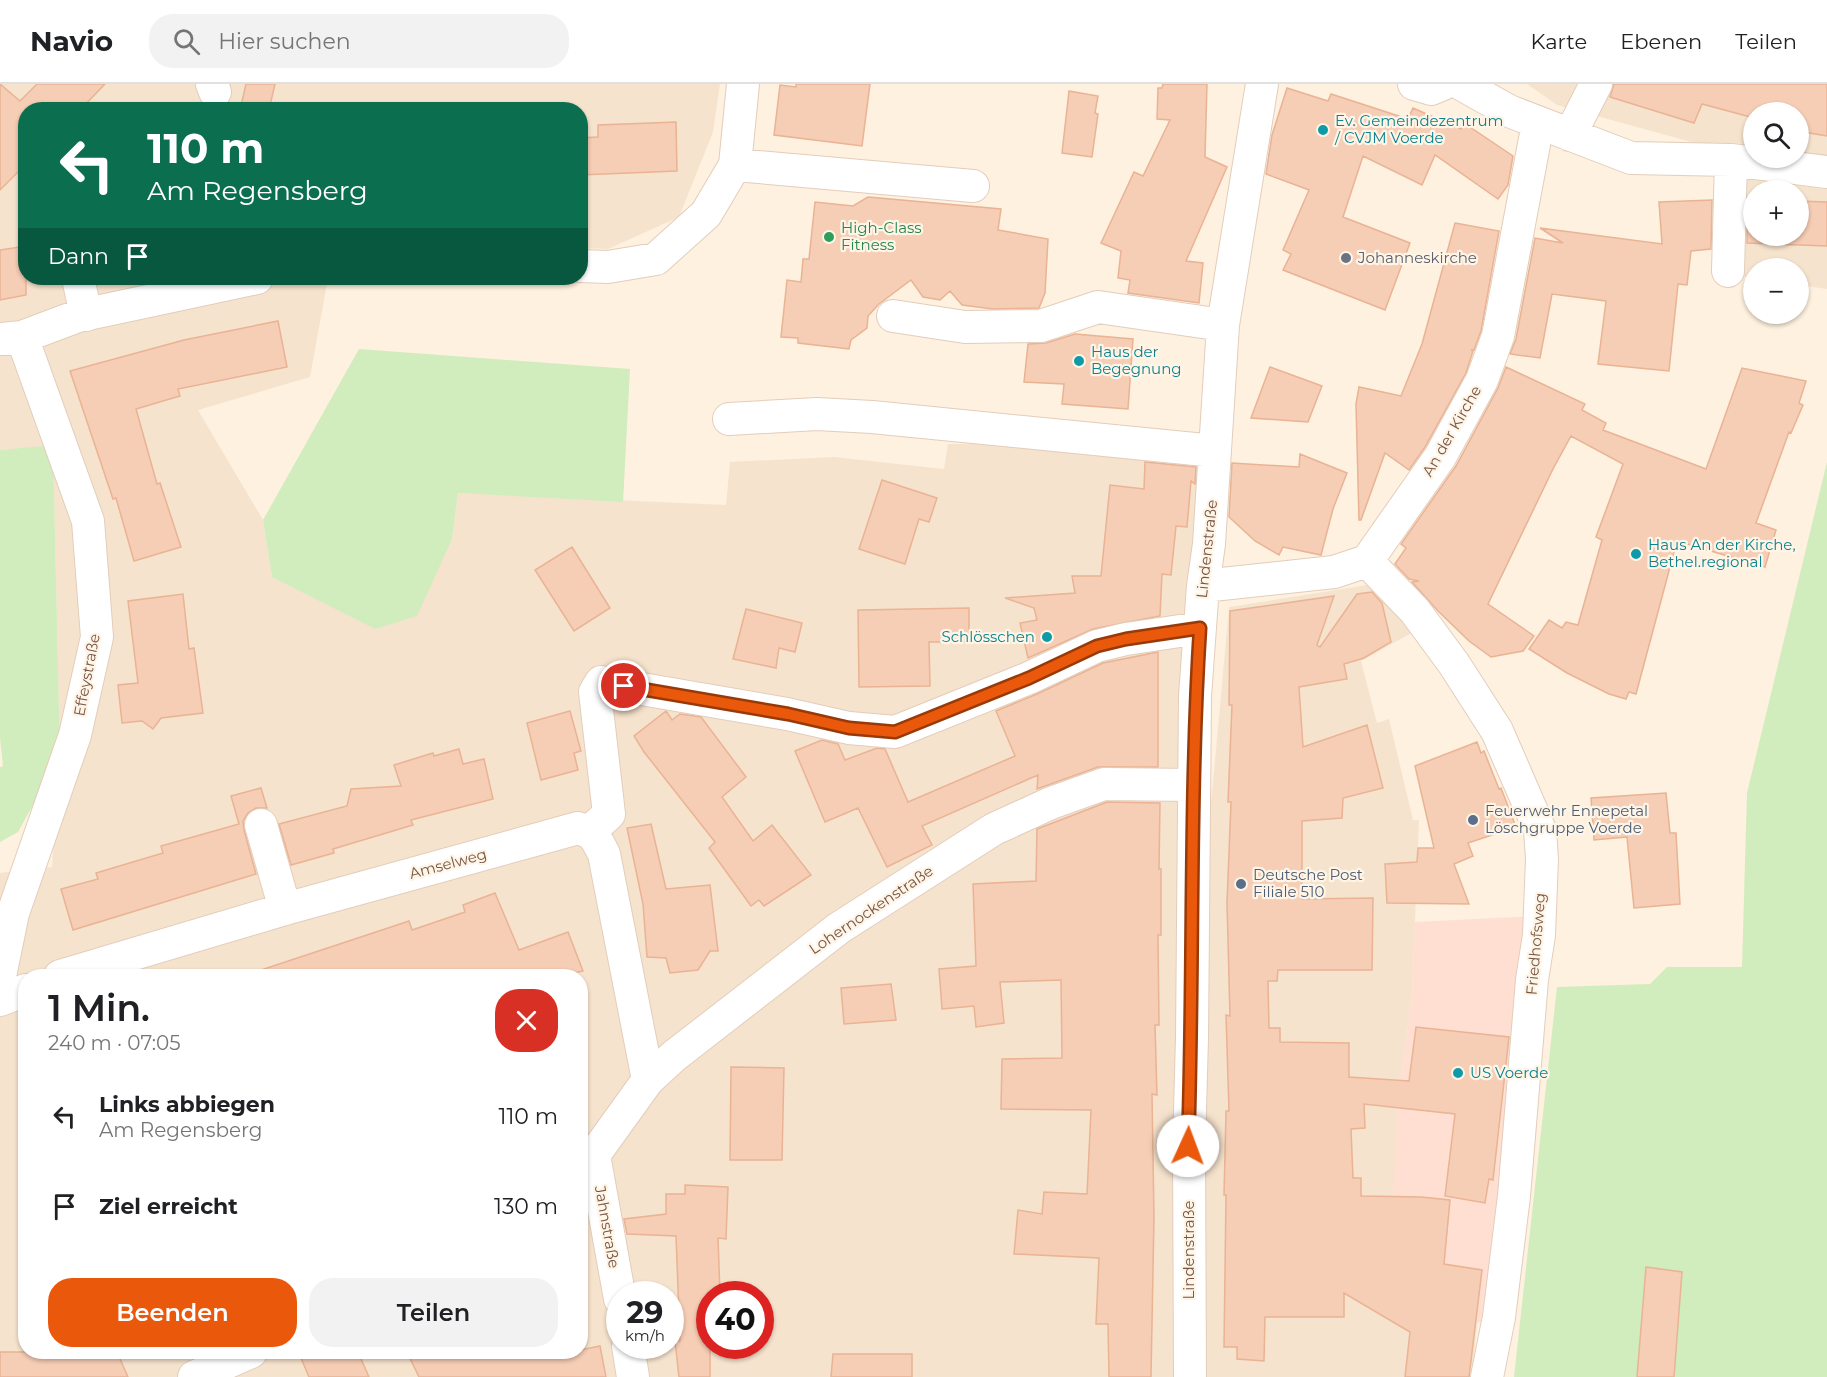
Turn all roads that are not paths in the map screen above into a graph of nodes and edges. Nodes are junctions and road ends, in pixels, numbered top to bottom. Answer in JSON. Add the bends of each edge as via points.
{"nodes":[{"id":1,"x":743,"y":84,"type":"edge"},
{"id":2,"x":1262,"y":84,"type":"edge"},
{"id":3,"x":1414,"y":84,"type":"edge"},
{"id":4,"x":1443,"y":84,"type":"edge"},
{"id":5,"x":1461,"y":84,"type":"edge"},
{"id":6,"x":1596,"y":84,"type":"edge"},
{"id":7,"x":1538,"y":123,"type":"junction"},
{"id":8,"x":1570,"y":135,"type":"junction"},
{"id":9,"x":1731,"y":160,"type":"junction"},
{"id":10,"x":735,"y":165,"type":"junction"},
{"id":11,"x":1827,"y":172,"type":"edge"},
{"id":12,"x":973,"y":186,"type":"dead end"},
{"id":13,"x":588,"y":266,"type":"edge"},
{"id":14,"x":1728,"y":271,"type":"dead end"},
{"id":15,"x":80,"y":285,"type":"edge"},
{"id":16,"x":225,"y":285,"type":"edge"},
{"id":17,"x":86,"y":315,"type":"junction"},
{"id":18,"x":893,"y":316,"type":"dead end"},
{"id":19,"x":1223,"y":325,"type":"junction"},
{"id":20,"x":11,"y":338,"type":"edge"},
{"id":21,"x":729,"y":419,"type":"dead end"},
{"id":22,"x":1215,"y":451,"type":"junction"},
{"id":23,"x":1367,"y":561,"type":"junction"},
{"id":24,"x":1203,"y":586,"type":"junction"},
{"id":25,"x":1200,"y":628,"type":"junction"},
{"id":26,"x":1194,"y":785,"type":"junction"},
{"id":27,"x":261,"y":825,"type":"dead end"},
{"id":28,"x":590,"y":832,"type":"junction"},
{"id":29,"x":285,"y":909,"type":"junction"},
{"id":30,"x":84,"y":969,"type":"edge"},
{"id":31,"x":0,"y":976,"type":"edge"},
{"id":32,"x":18,"y":993,"type":"edge"},
{"id":33,"x":0,"y":1000,"type":"edge"},
{"id":34,"x":648,"y":1080,"type":"junction"},
{"id":35,"x":588,"y":1160,"type":"edge"},
{"id":36,"x":588,"y":1165,"type":"edge"},
{"id":37,"x":616,"y":1281,"type":"edge"},
{"id":38,"x":234,"y":1359,"type":"edge"},
{"id":39,"x":630,"y":1359,"type":"edge"},
{"id":40,"x":194,"y":1377,"type":"edge"},
{"id":41,"x":633,"y":1377,"type":"edge"},
{"id":42,"x":1190,"y":1377,"type":"edge"},
{"id":43,"x":1487,"y":1377,"type":"edge"}],
"edges":[{"from":1,"to":10,"type":"street"},
{"from":2,"to":19,"type":"street","name":"Lindenstraße"},
{"from":3,"to":4,"type":"street","via":[[1431,89]]},
{"from":5,"to":7,"type":"street"},
{"from":6,"to":8,"type":"street"},
{"from":7,"to":8,"type":"street"},
{"from":7,"to":23,"type":"street","name":"An der Kirche","via":[[1498,336],[1482,380],[1440,457]]},
{"from":8,"to":9,"type":"street","via":[[1631,158]]},
{"from":9,"to":11,"type":"street"},
{"from":9,"to":14,"type":"street"},
{"from":10,"to":12,"type":"street"},
{"from":10,"to":13,"type":"street","via":[[706,214],[656,259]]},
{"from":15,"to":17,"type":"street"},
{"from":16,"to":17,"type":"street"},
{"from":17,"to":20,"type":"street"},
{"from":18,"to":19,"type":"street","via":[[965,327],[1041,326],[1098,307]]},
{"from":19,"to":22,"type":"street","name":"Lindenstraße"},
{"from":20,"to":31,"type":"street","name":"Effeystraße","via":[[88,521],[97,637],[75,735],[13,913]]},
{"from":21,"to":22,"type":"street","via":[[817,414],[872,417]]},
{"from":22,"to":24,"type":"street","name":"Lindenstraße"},
{"from":23,"to":24,"type":"street","via":[[1334,572]]},
{"from":23,"to":43,"type":"street","name":"Friedhofsweg","via":[[1415,611],[1497,731],[1540,830],[1539,935],[1514,1196],[1499,1317]]},
{"from":24,"to":25,"type":"street","name":"Lindenstraße"},
{"from":25,"to":26,"type":"street","name":"Lindenstraße"},
{"from":25,"to":28,"type":"street","via":[[1097,646],[895,732],[849,728],[601,682],[595,692],[609,814]]},
{"from":26,"to":34,"type":"street","name":"Lohernockenstraße","via":[[1104,784],[994,829],[839,928]]},
{"from":26,"to":42,"type":"street","name":"Lindenstraße","via":[[1188,1146]]},
{"from":27,"to":29,"type":"street"},
{"from":28,"to":29,"type":"street","name":"Amselweg","via":[[578,828]]},
{"from":28,"to":34,"type":"street","via":[[603,854]]},
{"from":29,"to":30,"type":"street","name":"Amselweg"},
{"from":32,"to":33,"type":"street"},
{"from":34,"to":35,"type":"street","name":"Lohernockenstraße"},
{"from":36,"to":37,"type":"street","name":"Jahnstraße"},
{"from":38,"to":40,"type":"street"},
{"from":39,"to":41,"type":"street"}]}
